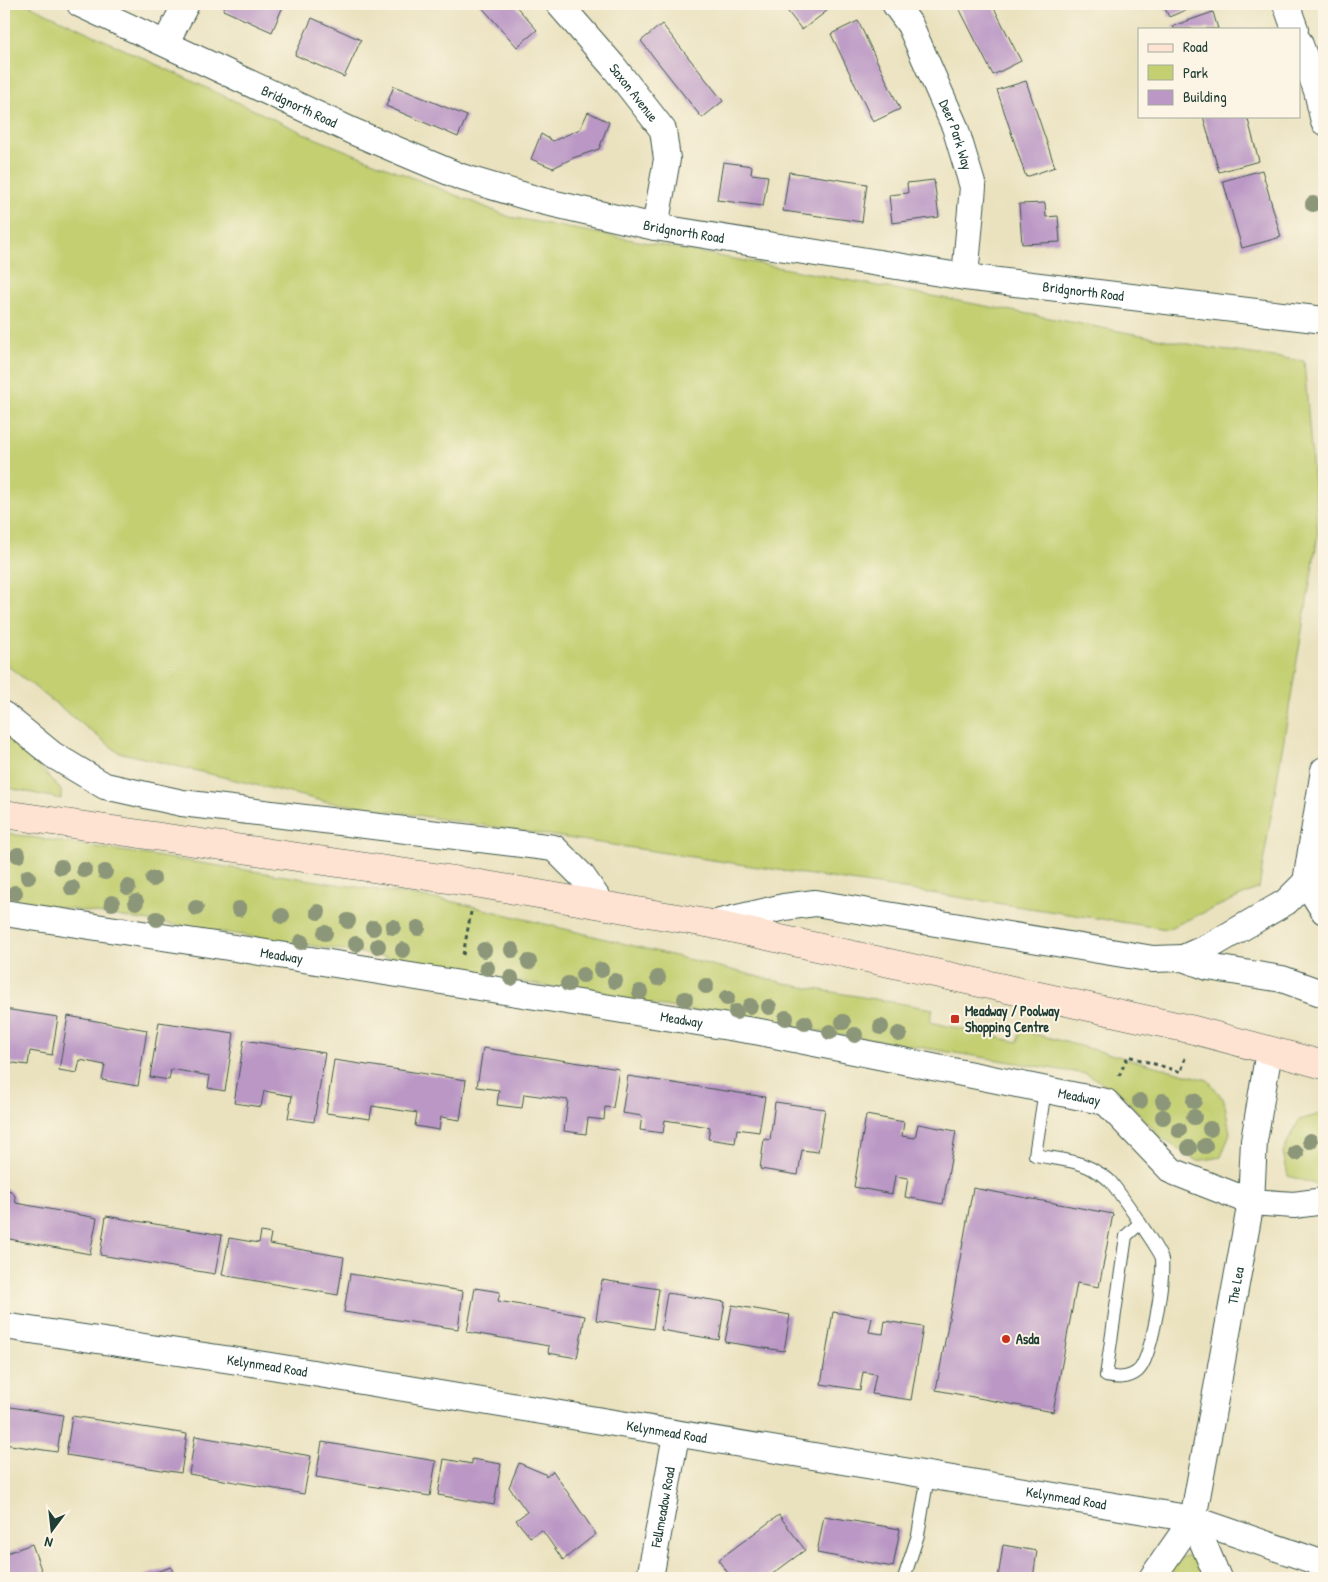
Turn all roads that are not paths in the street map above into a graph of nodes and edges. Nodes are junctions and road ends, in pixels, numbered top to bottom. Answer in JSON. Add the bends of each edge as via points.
{"nodes":[{"id":1,"x":80,"y":4,"type":"edge"},
{"id":2,"x":186,"y":4,"type":"edge"},
{"id":3,"x":559,"y":4,"type":"edge"},
{"id":4,"x":895,"y":4,"type":"edge"},
{"id":5,"x":1286,"y":4,"type":"edge"},
{"id":6,"x":1295,"y":28,"type":"edge"},
{"id":7,"x":166,"y":42,"type":"junction"},
{"id":8,"x":1300,"y":45,"type":"edge"},
{"id":9,"x":1324,"y":122,"type":"edge"},
{"id":10,"x":655,"y":227,"type":"junction"},
{"id":11,"x":965,"y":277,"type":"junction"},
{"id":12,"x":1324,"y":320,"type":"edge"},
{"id":13,"x":4,"y":714,"type":"edge"},
{"id":14,"x":1324,"y":770,"type":"edge"},
{"id":15,"x":4,"y":814,"type":"edge"},
{"id":16,"x":1306,"y":882,"type":"junction"},
{"id":17,"x":602,"y":905,"type":"junction"},
{"id":18,"x":1324,"y":911,"type":"edge"},
{"id":19,"x":4,"y":914,"type":"edge"},
{"id":20,"x":712,"y":924,"type":"junction"},
{"id":21,"x":1183,"y":958,"type":"junction"},
{"id":22,"x":1324,"y":994,"type":"edge"},
{"id":23,"x":1269,"y":1051,"type":"junction"},
{"id":24,"x":1324,"y":1065,"type":"edge"},
{"id":25,"x":1045,"y":1090,"type":"junction"},
{"id":26,"x":1324,"y":1201,"type":"edge"},
{"id":27,"x":1251,"y":1202,"type":"junction"},
{"id":28,"x":1139,"y":1224,"type":"junction"},
{"id":29,"x":4,"y":1326,"type":"edge"},
{"id":30,"x":676,"y":1435,"type":"junction"},
{"id":31,"x":928,"y":1476,"type":"junction"},
{"id":32,"x":1193,"y":1520,"type":"junction"},
{"id":33,"x":1324,"y":1564,"type":"edge"},
{"id":34,"x":650,"y":1578,"type":"edge"},
{"id":35,"x":904,"y":1578,"type":"edge"},
{"id":36,"x":1152,"y":1578,"type":"edge"},
{"id":37,"x":1218,"y":1578,"type":"edge"}],
"edges":[{"from":1,"to":7,"type":"street","name":"Bridgnorth Road"},
{"from":2,"to":7,"type":"street"},
{"from":3,"to":10,"type":"street","name":"Saxon Avenue","via":[[613,66],[662,130],[667,159]]},
{"from":4,"to":11,"type":"street","name":"Deer Park Way","via":[[910,25],[955,128],[973,187]]},
{"from":5,"to":6,"type":"street"},
{"from":7,"to":10,"type":"street","name":"Bridgnorth Road","via":[[352,131],[461,177],[542,201]]},
{"from":8,"to":9,"type":"street","via":[[1317,91]]},
{"from":10,"to":11,"type":"street","name":"Bridgnorth Road"},
{"from":11,"to":12,"type":"street","name":"Bridgnorth Road"},
{"from":13,"to":17,"type":"street","via":[[53,755],[105,786],[182,803],[554,848],[582,876]]},
{"from":14,"to":16,"type":"street"},
{"from":15,"to":17,"type":"street","via":[[476,883]]},
{"from":16,"to":18,"type":"street"},
{"from":16,"to":21,"type":"street","via":[[1286,902]]},
{"from":17,"to":20,"type":"street"},
{"from":19,"to":25,"type":"street","name":"Meadway","via":[[760,1032]]},
{"from":20,"to":21,"type":"street","via":[[815,903],[1152,959]]},
{"from":20,"to":23,"type":"street","via":[[1194,1030]]},
{"from":21,"to":22,"type":"street","via":[[1208,967],[1282,979]]},
{"from":23,"to":24,"type":"street"},
{"from":23,"to":27,"type":"street","name":"The Lea","via":[[1254,1141]]},
{"from":25,"to":27,"type":"street","name":"Meadway","via":[[1106,1102],[1172,1171]]},
{"from":25,"to":28,"type":"lane","via":[[1035,1155],[1095,1170],[1110,1181]]},
{"from":26,"to":27,"type":"street","name":"Meadway","via":[[1294,1205]]},
{"from":27,"to":32,"type":"street","name":"The Lea"},
{"from":28,"to":28,"type":"lane","via":[[1149,1235],[1162,1260],[1147,1360],[1131,1376],[1106,1376],[1126,1236]]},
{"from":29,"to":30,"type":"street","name":"Kelynmead Road","via":[[271,1366]]},
{"from":30,"to":31,"type":"street","name":"Kelynmead Road"},
{"from":30,"to":34,"type":"street","name":"Fellmeadow Road"},
{"from":31,"to":32,"type":"street","name":"Kelynmead Road"},
{"from":31,"to":35,"type":"lane","via":[[918,1535]]},
{"from":32,"to":33,"type":"street","name":"Kelynmead Road"},
{"from":32,"to":36,"type":"street","name":"The Lea"},
{"from":32,"to":37,"type":"street"}]}
